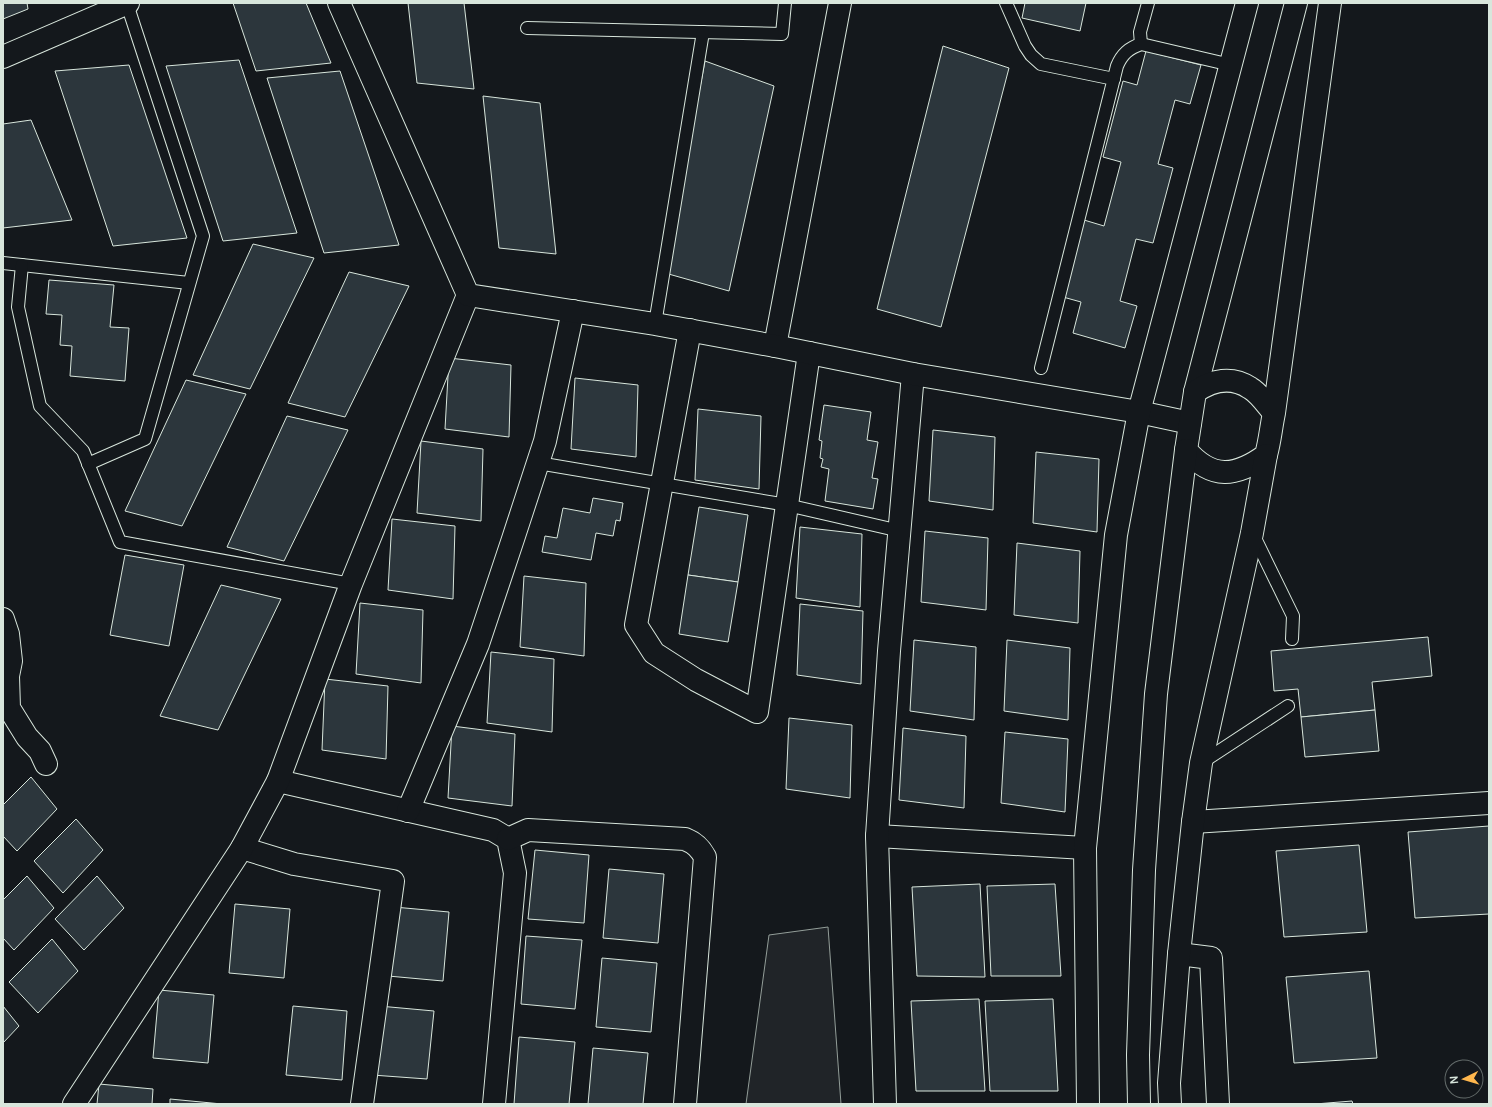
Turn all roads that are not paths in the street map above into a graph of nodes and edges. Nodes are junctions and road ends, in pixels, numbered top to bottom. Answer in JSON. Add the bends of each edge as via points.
{"nodes":[{"id":1,"x":128,"y":3,"type":"edge"},
{"id":2,"x":340,"y":3,"type":"edge"},
{"id":3,"x":785,"y":3,"type":"edge"},
{"id":4,"x":840,"y":3,"type":"edge"},
{"id":5,"x":1006,"y":3,"type":"edge"},
{"id":6,"x":1148,"y":3,"type":"edge"},
{"id":7,"x":1247,"y":3,"type":"edge"},
{"id":8,"x":1296,"y":3,"type":"edge"},
{"id":9,"x":1330,"y":3,"type":"edge"},
{"id":10,"x":527,"y":28,"type":"dead end"},
{"id":11,"x":703,"y":32,"type":"junction"},
{"id":12,"x":1141,"y":44,"type":"junction"},
{"id":13,"x":3,"y":57,"type":"edge"},
{"id":14,"x":1231,"y":65,"type":"junction"},
{"id":15,"x":1114,"y":79,"type":"junction"},
{"id":16,"x":3,"y":263,"type":"edge"},
{"id":17,"x":22,"y":265,"type":"junction"},
{"id":18,"x":190,"y":283,"type":"junction"},
{"id":19,"x":468,"y":295,"type":"junction"},
{"id":20,"x":573,"y":311,"type":"junction"},
{"id":21,"x":655,"y":324,"type":"junction"},
{"id":22,"x":690,"y":330,"type":"junction"},
{"id":23,"x":776,"y":346,"type":"junction"},
{"id":24,"x":809,"y":353,"type":"junction"},
{"id":25,"x":1041,"y":368,"type":"dead end"},
{"id":26,"x":913,"y":374,"type":"junction"},
{"id":27,"x":1195,"y":392,"type":"junction"},
{"id":28,"x":1139,"y":412,"type":"junction"},
{"id":29,"x":1274,"y":413,"type":"junction"},
{"id":30,"x":1190,"y":423,"type":"junction"},
{"id":31,"x":1186,"y":450,"type":"junction"},
{"id":32,"x":1266,"y":455,"type":"junction"},
{"id":33,"x":538,"y":463,"type":"junction"},
{"id":34,"x":88,"y":464,"type":"junction"},
{"id":35,"x":662,"y":484,"type":"junction"},
{"id":36,"x":787,"y":505,"type":"junction"},
{"id":37,"x":900,"y":531,"type":"junction"},
{"id":38,"x":1252,"y":532,"type":"junction"},
{"id":39,"x":351,"y":584,"type":"junction"},
{"id":40,"x":3,"y":619,"type":"edge"},
{"id":41,"x":1292,"y":639,"type":"dead end"},
{"id":42,"x":1288,"y":706,"type":"dead end"},
{"id":43,"x":1201,"y":763,"type":"junction"},
{"id":44,"x":46,"y":764,"type":"dead end"},
{"id":45,"x":278,"y":781,"type":"junction"},
{"id":46,"x":1489,"y":803,"type":"edge"},
{"id":47,"x":408,"y":811,"type":"junction"},
{"id":48,"x":1193,"y":822,"type":"junction"},
{"id":49,"x":876,"y":836,"type":"junction"},
{"id":50,"x":508,"y":839,"type":"junction"},
{"id":51,"x":242,"y":848,"type":"junction"},
{"id":52,"x":1085,"y":848,"type":"junction"},
{"id":53,"x":1179,"y":954,"type":"junction"},
{"id":54,"x":74,"y":1104,"type":"edge"},
{"id":55,"x":362,"y":1104,"type":"edge"},
{"id":56,"x":494,"y":1104,"type":"edge"},
{"id":57,"x":685,"y":1104,"type":"edge"},
{"id":58,"x":885,"y":1104,"type":"edge"},
{"id":59,"x":1088,"y":1104,"type":"edge"},
{"id":60,"x":1139,"y":1104,"type":"edge"},
{"id":61,"x":1170,"y":1104,"type":"edge"},
{"id":62,"x":1218,"y":1104,"type":"edge"}],
"edges":[{"from":1,"to":13,"type":"street"},
{"from":1,"to":18,"type":"lane","via":[[203,236]]},
{"from":2,"to":19,"type":"street"},
{"from":3,"to":11,"type":"lane","via":[[782,34]]},
{"from":4,"to":23,"type":"street"},
{"from":5,"to":15,"type":"lane","via":[[1025,46],[1041,64]]},
{"from":6,"to":12,"type":"lane","via":[[1140,32]]},
{"from":7,"to":14,"type":"street"},
{"from":8,"to":27,"type":"street"},
{"from":9,"to":29,"type":"street"},
{"from":10,"to":11,"type":"lane"},
{"from":11,"to":21,"type":"lane"},
{"from":12,"to":14,"type":"lane"},
{"from":12,"to":15,"type":"lane","via":[[1121,56]]},
{"from":14,"to":28,"type":"street"},
{"from":15,"to":25,"type":"lane"},
{"from":16,"to":17,"type":"lane"},
{"from":17,"to":18,"type":"lane"},
{"from":17,"to":34,"type":"lane","via":[[18,307],[40,406],[82,451]]},
{"from":18,"to":34,"type":"lane","via":[[145,439]]},
{"from":19,"to":20,"type":"street"},
{"from":19,"to":39,"type":"street"},
{"from":20,"to":21,"type":"street"},
{"from":20,"to":33,"type":"street"},
{"from":21,"to":22,"type":"street"},
{"from":22,"to":23,"type":"street"},
{"from":22,"to":35,"type":"street"},
{"from":23,"to":24,"type":"street"},
{"from":24,"to":26,"type":"street"},
{"from":24,"to":36,"type":"street"},
{"from":26,"to":28,"type":"street"},
{"from":26,"to":37,"type":"street"},
{"from":27,"to":29,"type":"street","via":[[1206,384],[1222,380],[1237,382],[1251,388]]},
{"from":27,"to":30,"type":"street"},
{"from":28,"to":30,"type":"street"},
{"from":28,"to":52,"type":"street","via":[[1116,535]]},
{"from":29,"to":32,"type":"street"},
{"from":30,"to":31,"type":"street"},
{"from":31,"to":32,"type":"street","via":[[1196,462],[1208,469],[1222,472],[1252,465]]},
{"from":31,"to":60,"type":"street","via":[[1156,694],[1144,870],[1138,1055]]},
{"from":32,"to":38,"type":"street"},
{"from":33,"to":35,"type":"lane"},
{"from":33,"to":47,"type":"street","via":[[478,644]]},
{"from":34,"to":39,"type":"lane","via":[[120,542]]},
{"from":35,"to":36,"type":"lane"},
{"from":35,"to":36,"type":"street","via":[[636,625],[654,653],[696,680],[757,712]]},
{"from":36,"to":37,"type":"lane"},
{"from":37,"to":49,"type":"street"},
{"from":38,"to":41,"type":"lane","via":[[1293,616]]},
{"from":38,"to":43,"type":"street"},
{"from":39,"to":45,"type":"street"},
{"from":40,"to":44,"type":"street","via":[[8,634],[11,661],[8,676],[9,708],[27,737],[40,751]]},
{"from":42,"to":43,"type":"lane"},
{"from":43,"to":48,"type":"street"},
{"from":45,"to":47,"type":"street"},
{"from":45,"to":51,"type":"street"},
{"from":46,"to":48,"type":"street"},
{"from":47,"to":50,"type":"street","via":[[493,830]]},
{"from":48,"to":53,"type":"street"},
{"from":49,"to":52,"type":"street"},
{"from":49,"to":58,"type":"street"},
{"from":50,"to":56,"type":"street","via":[[515,874]]},
{"from":50,"to":57,"type":"street","via":[[528,830],[686,839],[702,851],[705,857]]},
{"from":51,"to":54,"type":"street"},
{"from":51,"to":55,"type":"street","via":[[294,864],[393,881]]},
{"from":52,"to":59,"type":"street"},
{"from":53,"to":61,"type":"street","via":[[1169,1083]]},
{"from":53,"to":62,"type":"street","via":[[1211,958]]}]}
